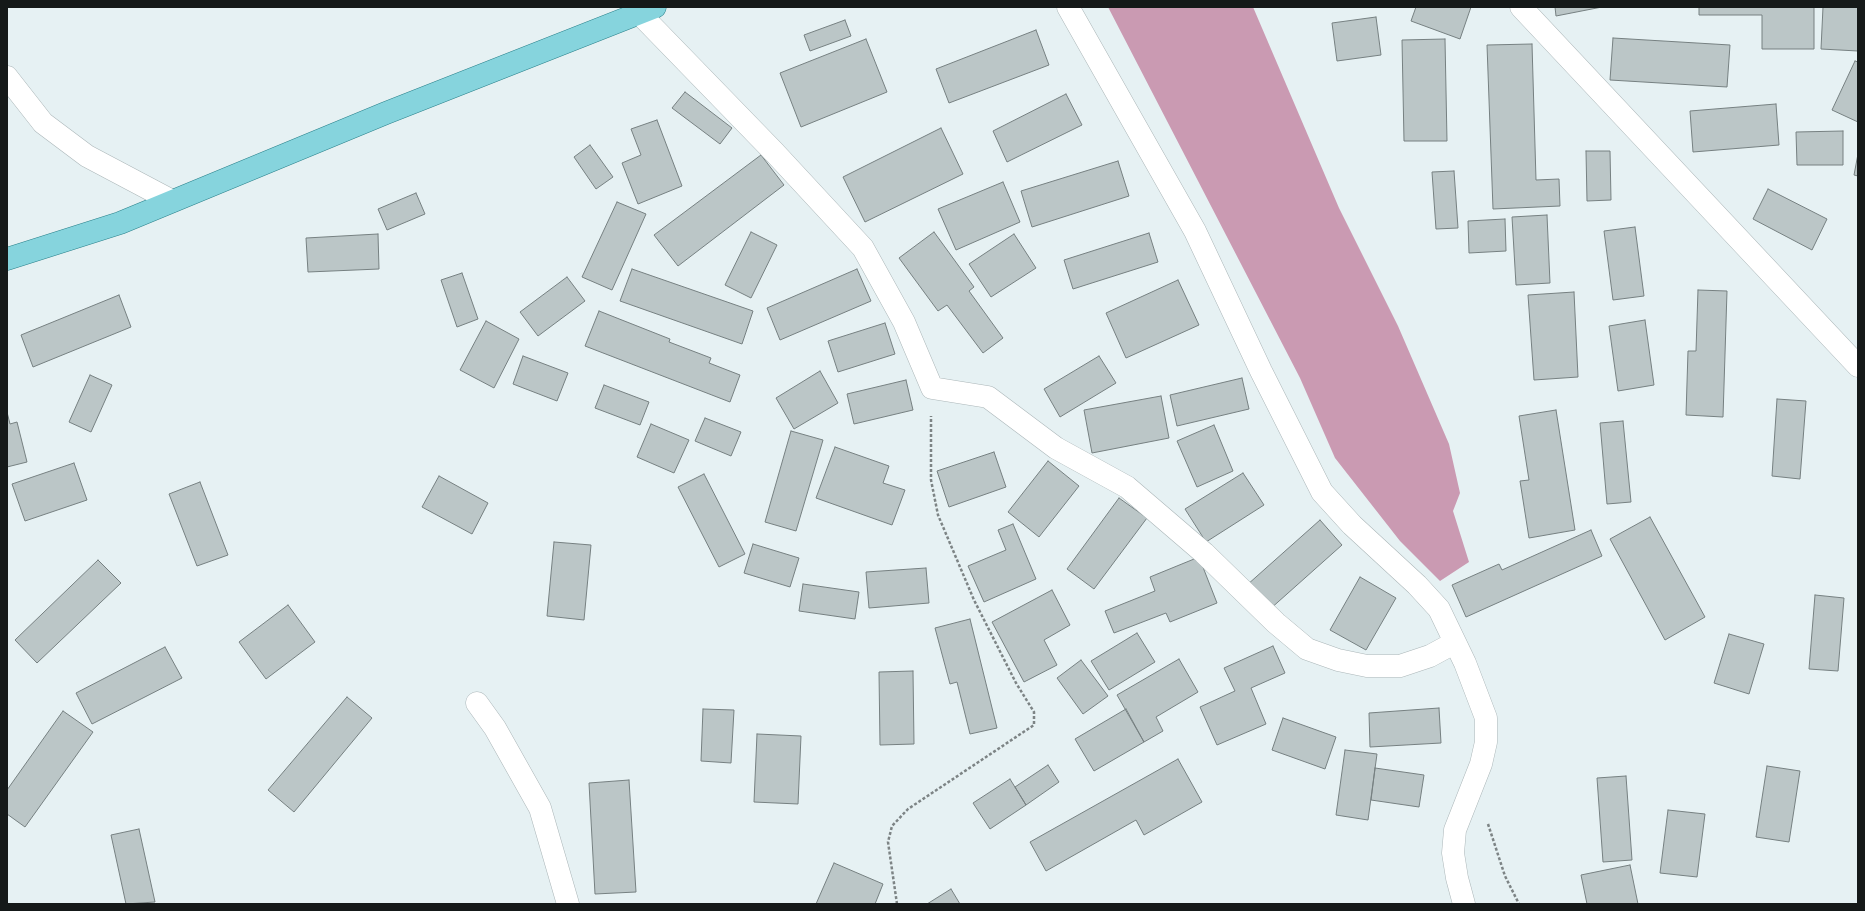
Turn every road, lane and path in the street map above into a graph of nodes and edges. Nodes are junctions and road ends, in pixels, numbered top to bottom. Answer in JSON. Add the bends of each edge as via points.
{"nodes":[{"id":1,"x":1068,"y":7,"type":"edge"},
{"id":2,"x":1521,"y":7,"type":"edge"},
{"id":3,"x":648,"y":11,"type":"edge"},
{"id":4,"x":7,"y":78,"type":"edge"},
{"id":5,"x":172,"y":201,"type":"junction"},
{"id":6,"x":7,"y":259,"type":"edge"},
{"id":7,"x":1858,"y":366,"type":"edge"},
{"id":8,"x":932,"y":388,"type":"junction"},
{"id":9,"x":1454,"y":643,"type":"junction"},
{"id":10,"x":477,"y":703,"type":"dead end"},
{"id":11,"x":1486,"y":818,"type":"dead end"},
{"id":12,"x":568,"y":904,"type":"edge"},
{"id":13,"x":897,"y":904,"type":"edge"},
{"id":14,"x":1464,"y":904,"type":"edge"},
{"id":15,"x":1519,"y":904,"type":"edge"}],
"edges":[{"from":1,"to":9,"type":"street","via":[[1195,230],[1261,371],[1322,492],[1352,525],[1440,609]]},
{"from":2,"to":7,"type":"street"},
{"from":3,"to":5,"type":"main road","via":[[386,113]]},
{"from":3,"to":8,"type":"street","via":[[863,248],[904,322]]},
{"from":4,"to":5,"type":"street","via":[[43,123],[87,156]]},
{"from":5,"to":6,"type":"main road","via":[[120,223]]},
{"from":8,"to":9,"type":"street","via":[[988,397],[1056,448],[1127,487],[1204,553],[1276,624],[1307,649],[1338,660],[1367,666],[1400,666],[1430,656]]},
{"from":8,"to":13,"type":"path","via":[[931,480],[938,515],[974,600],[1016,683],[1034,712],[1034,725],[908,809],[892,826],[888,842]]},
{"from":9,"to":14,"type":"street","via":[[1477,690],[1486,718],[1486,742],[1480,764],[1455,830],[1453,853]]},
{"from":10,"to":12,"type":"street","via":[[503,742],[540,808]]},
{"from":11,"to":15,"type":"path","via":[[1505,876]]}]}
